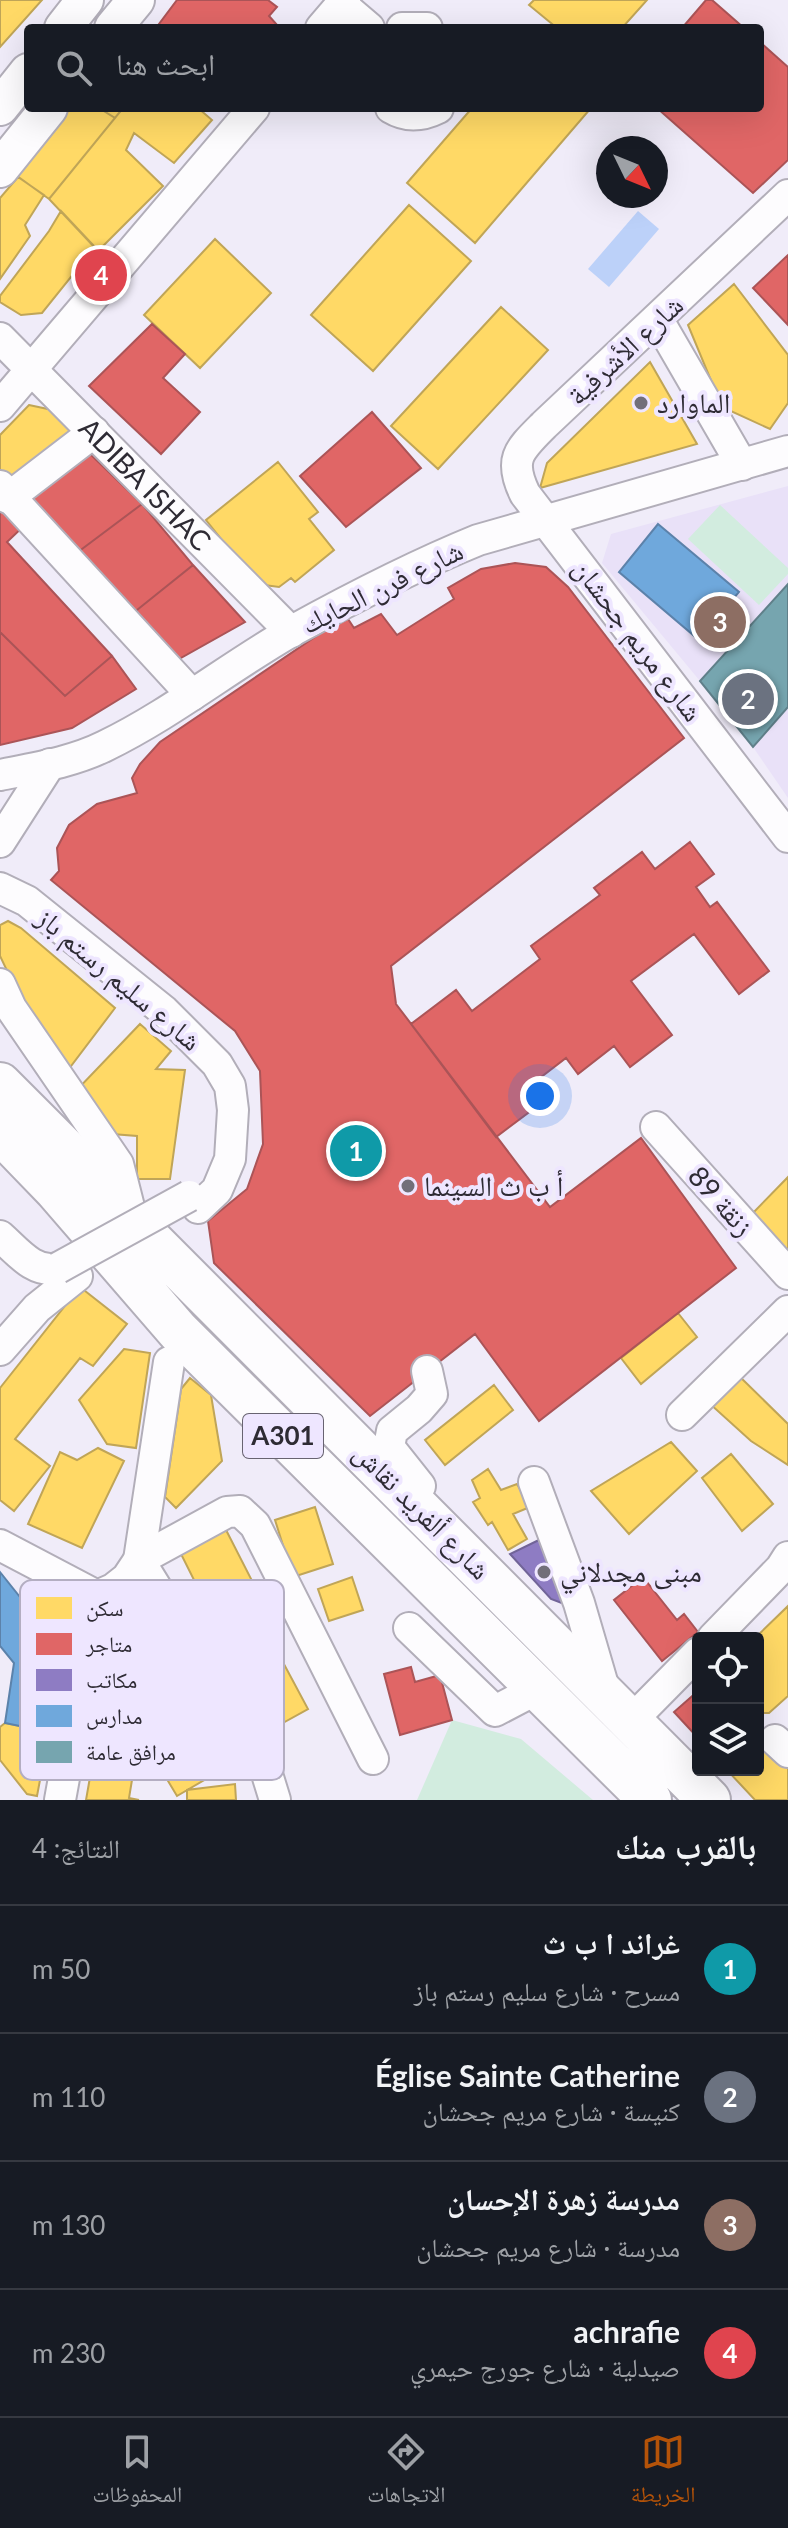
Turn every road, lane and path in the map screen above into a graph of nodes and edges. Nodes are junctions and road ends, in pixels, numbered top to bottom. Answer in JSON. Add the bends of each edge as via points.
{"nodes":[{"id":1,"x":85,"y":0,"type":"edge"},
{"id":2,"x":136,"y":0,"type":"edge"},
{"id":3,"x":343,"y":2,"type":"edge"},
{"id":4,"x":66,"y":24,"type":"edge"},
{"id":5,"x":116,"y":24,"type":"edge"},
{"id":6,"x":324,"y":24,"type":"edge"},
{"id":7,"x":365,"y":24,"type":"edge"},
{"id":8,"x":24,"y":77,"type":"edge"},
{"id":9,"x":0,"y":107,"type":"edge"},
{"id":10,"x":46,"y":112,"type":"edge"},
{"id":11,"x":251,"y":112,"type":"edge"},
{"id":12,"x":404,"y":112,"type":"edge"},
{"id":13,"x":430,"y":112,"type":"edge"},
{"id":14,"x":0,"y":169,"type":"edge"},
{"id":15,"x":788,"y":195,"type":"edge"},
{"id":16,"x":658,"y":320,"type":"junction"},
{"id":17,"x":0,"y":338,"type":"edge"},
{"id":18,"x":33,"y":369,"type":"junction"},
{"id":19,"x":0,"y":406,"type":"edge"},
{"id":20,"x":94,"y":432,"type":"junction"},
{"id":21,"x":788,"y":451,"type":"edge"},
{"id":22,"x":742,"y":465,"type":"junction"},
{"id":23,"x":4,"y":492,"type":"edge"},
{"id":24,"x":546,"y":520,"type":"junction"},
{"id":25,"x":291,"y":632,"type":"junction"},
{"id":26,"x":192,"y":695,"type":"junction"},
{"id":27,"x":50,"y":764,"type":"junction"},
{"id":28,"x":0,"y":775,"type":"edge"},
{"id":29,"x":788,"y":837,"type":"edge"},
{"id":30,"x":0,"y":838,"type":"edge"},
{"id":31,"x":0,"y":888,"type":"edge"},
{"id":32,"x":0,"y":897,"type":"edge"},
{"id":33,"x":0,"y":984,"type":"edge"},
{"id":34,"x":0,"y":1084,"type":"edge"},
{"id":35,"x":656,"y":1127,"type":"dead end"},
{"id":36,"x":0,"y":1132,"type":"edge"},
{"id":37,"x":194,"y":1202,"type":"junction"},
{"id":38,"x":132,"y":1219,"type":"junction"},
{"id":39,"x":0,"y":1236,"type":"edge"},
{"id":40,"x":788,"y":1274,"type":"edge"},
{"id":41,"x":56,"y":1277,"type":"junction"},
{"id":42,"x":788,"y":1311,"type":"edge"},
{"id":43,"x":0,"y":1350,"type":"edge"},
{"id":44,"x":169,"y":1362,"type":"dead end"},
{"id":45,"x":427,"y":1371,"type":"dead end"},
{"id":46,"x":682,"y":1415,"type":"dead end"},
{"id":47,"x":534,"y":1482,"type":"dead end"},
{"id":48,"x":0,"y":1545,"type":"edge"},
{"id":49,"x":464,"y":1554,"type":"junction"},
{"id":50,"x":139,"y":1560,"type":"junction"},
{"id":51,"x":786,"y":1566,"type":"edge"},
{"id":52,"x":67,"y":1580,"type":"edge"},
{"id":53,"x":122,"y":1580,"type":"edge"},
{"id":54,"x":151,"y":1580,"type":"edge"},
{"id":55,"x":283,"y":1580,"type":"edge"},
{"id":56,"x":284,"y":1583,"type":"edge"},
{"id":57,"x":409,"y":1628,"type":"dead end"},
{"id":58,"x":719,"y":1632,"type":"edge"},
{"id":59,"x":692,"y":1657,"type":"edge"},
{"id":60,"x":537,"y":1689,"type":"junction"},
{"id":61,"x":606,"y":1716,"type":"junction"},
{"id":62,"x":373,"y":1759,"type":"dead end"},
{"id":63,"x":64,"y":1780,"type":"edge"},
{"id":64,"x":269,"y":1780,"type":"edge"},
{"id":65,"x":60,"y":1800,"type":"edge"},
{"id":66,"x":275,"y":1800,"type":"edge"},
{"id":67,"x":650,"y":1800,"type":"edge"},
{"id":68,"x":709,"y":1800,"type":"edge"}],
"edges":[{"from":1,"to":4,"type":"main road"},
{"from":2,"to":5,"type":"main road"},
{"from":3,"to":6,"type":"street"},
{"from":3,"to":7,"type":"street"},
{"from":8,"to":9,"type":"main road"},
{"from":10,"to":14,"type":"main road"},
{"from":11,"to":18,"type":"street"},
{"from":12,"to":13,"type":"street"},
{"from":15,"to":16,"type":"street","name":"شارع الأشرفية"},
{"from":16,"to":22,"type":"street"},
{"from":16,"to":24,"type":"street","name":"شارع الأشرفية","via":[[521,448],[515,464],[518,478]]},
{"from":17,"to":18,"type":"street","name":"ADIBA ISHAC"},
{"from":18,"to":19,"type":"street"},
{"from":18,"to":20,"type":"street","name":"ADIBA ISHAC"},
{"from":20,"to":23,"type":"street"},
{"from":20,"to":25,"type":"street","name":"ADIBA ISHAC"},
{"from":21,"to":22,"type":"street","name":"شارع فرن الحايك"},
{"from":22,"to":24,"type":"street","name":"شارع فرن الحايك"},
{"from":23,"to":26,"type":"street"},
{"from":24,"to":25,"type":"street","name":"شارع فرن الحايك","via":[[431,559]]},
{"from":24,"to":29,"type":"street","name":"شارع مريم جحشان","via":[[615,629]]},
{"from":25,"to":26,"type":"street","name":"شارع فرن الحايك"},
{"from":26,"to":27,"type":"street","name":"شارع فرن الحايك","via":[[104,747]]},
{"from":27,"to":28,"type":"street","name":"شارع فرن الحايك"},
{"from":27,"to":30,"type":"street"},
{"from":31,"to":37,"type":"street","name":"شارع سليم رستم باز","via":[[27,901],[164,1011],[217,1064],[230,1086],[234,1180]]},
{"from":32,"to":37,"type":"street","name":"شارع سليم رستم باز","via":[[151,1023],[204,1077],[218,1122],[212,1170]]},
{"from":33,"to":38,"type":"street","via":[[118,1164]]},
{"from":34,"to":38,"type":"highway","name":"شارع ألفريد نقاش","number":"A301"},
{"from":35,"to":40,"type":"street","name":"زنقة 89"},
{"from":36,"to":60,"type":"highway","name":"شارع ألفريد نقاش","number":"A301","via":[[178,1331]]},
{"from":37,"to":41,"type":"street","name":"شارع سليم رستم باز","bridge":true},
{"from":38,"to":49,"type":"highway","name":"شارع ألفريد نقاش","number":"A301"},
{"from":39,"to":41,"type":"street"},
{"from":41,"to":43,"type":"street","name":"شارع سليم رستم باز"},
{"from":42,"to":46,"type":"street"},
{"from":44,"to":50,"type":"street"},
{"from":45,"to":49,"type":"street","via":[[432,1394],[392,1431],[389,1447],[452,1523]]},
{"from":47,"to":61,"type":"street","via":[[579,1603]]},
{"from":48,"to":52,"type":"street"},
{"from":49,"to":61,"type":"highway","name":"شارع ألفريد نقاش","number":"A301"},
{"from":50,"to":53,"type":"street"},
{"from":50,"to":54,"type":"street"},
{"from":50,"to":55,"type":"street","via":[[227,1512],[240,1511],[255,1525]]},
{"from":51,"to":58,"type":"street"},
{"from":56,"to":62,"type":"street"},
{"from":57,"to":60,"type":"street","via":[[495,1711]]},
{"from":59,"to":61,"type":"street"},
{"from":60,"to":61,"type":"highway","name":"شارع ألفريد نقاش","number":"A301"},
{"from":61,"to":67,"type":"highway","number":"A301"},
{"from":61,"to":68,"type":"highway","name":"شارع ألفريد نقاش","number":"A301"},
{"from":63,"to":65,"type":"street"},
{"from":64,"to":66,"type":"street"}]}
